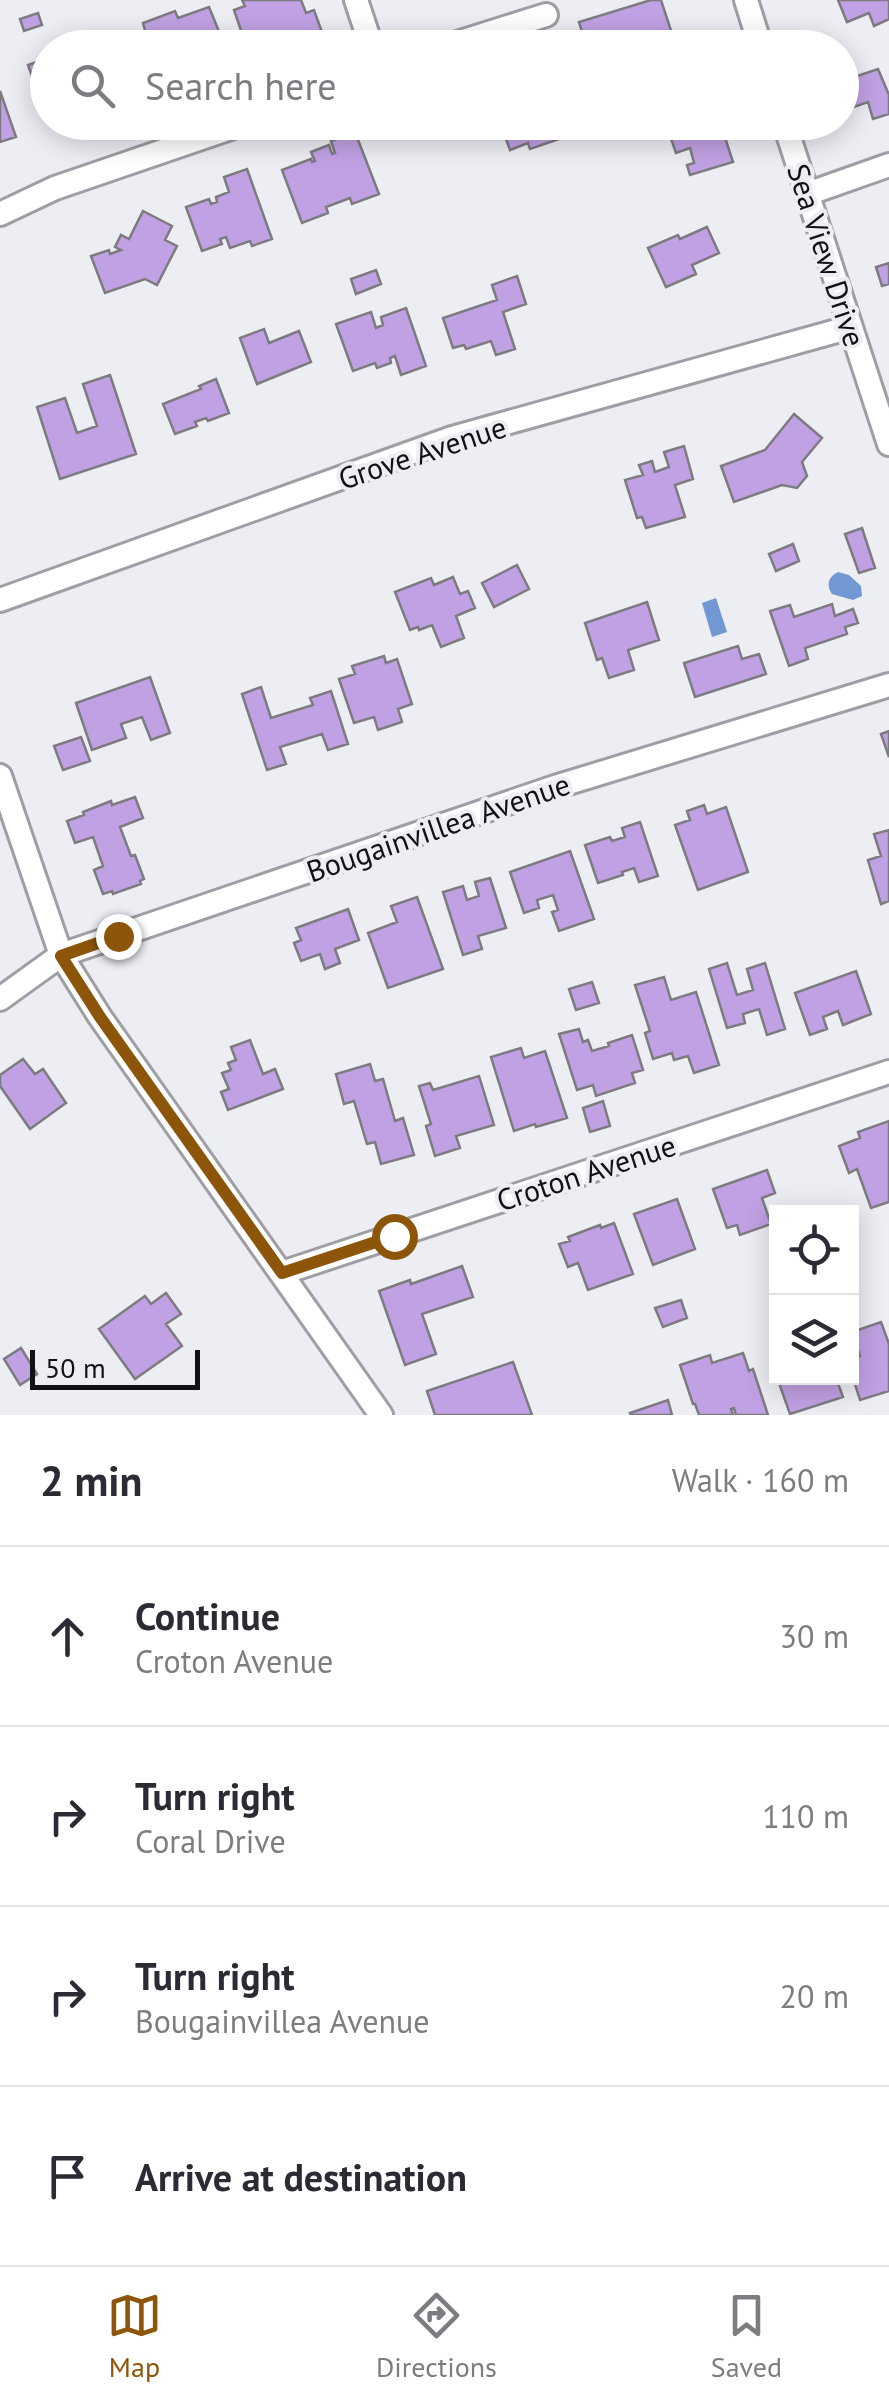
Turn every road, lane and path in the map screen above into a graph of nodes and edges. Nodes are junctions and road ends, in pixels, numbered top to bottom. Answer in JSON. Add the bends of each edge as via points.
{"nodes":[{"id":1,"x":356,"y":0,"type":"edge"},
{"id":2,"x":746,"y":0,"type":"edge"},
{"id":3,"x":546,"y":15,"type":"dead end"},
{"id":4,"x":366,"y":30,"type":"edge"},
{"id":5,"x":498,"y":30,"type":"edge"},
{"id":6,"x":755,"y":30,"type":"edge"},
{"id":7,"x":195,"y":140,"type":"edge"},
{"id":8,"x":790,"y":140,"type":"edge"},
{"id":9,"x":889,"y":164,"type":"edge"},
{"id":10,"x":806,"y":194,"type":"junction"},
{"id":11,"x":0,"y":214,"type":"edge"},
{"id":12,"x":851,"y":327,"type":"junction"},
{"id":13,"x":889,"y":444,"type":"edge"},
{"id":14,"x":0,"y":600,"type":"edge"},
{"id":15,"x":889,"y":685,"type":"edge"},
{"id":16,"x":0,"y":776,"type":"edge"},
{"id":17,"x":61,"y":956,"type":"junction"},
{"id":18,"x":0,"y":999,"type":"edge"},
{"id":19,"x":889,"y":1072,"type":"edge"},
{"id":20,"x":282,"y":1273,"type":"junction"},
{"id":21,"x":382,"y":1415,"type":"edge"}],
"edges":[{"from":1,"to":4,"type":"street"},
{"from":2,"to":6,"type":"street"},
{"from":3,"to":5,"type":"street"},
{"from":7,"to":11,"type":"street"},
{"from":8,"to":10,"type":"street","name":"Sea View Drive"},
{"from":9,"to":10,"type":"street"},
{"from":10,"to":12,"type":"street","name":"Sea View Drive"},
{"from":12,"to":13,"type":"street","name":"Sea View Drive"},
{"from":12,"to":14,"type":"street","name":"Grove Avenue","via":[[452,438]]},
{"from":15,"to":17,"type":"street","name":"Bougainvillea Avenue","via":[[555,786]]},
{"from":16,"to":17,"type":"street"},
{"from":17,"to":18,"type":"street","name":"Bougainvillea Avenue"},
{"from":17,"to":20,"type":"street"},
{"from":19,"to":20,"type":"street","name":"Croton Avenue"},
{"from":20,"to":21,"type":"street"}]}
